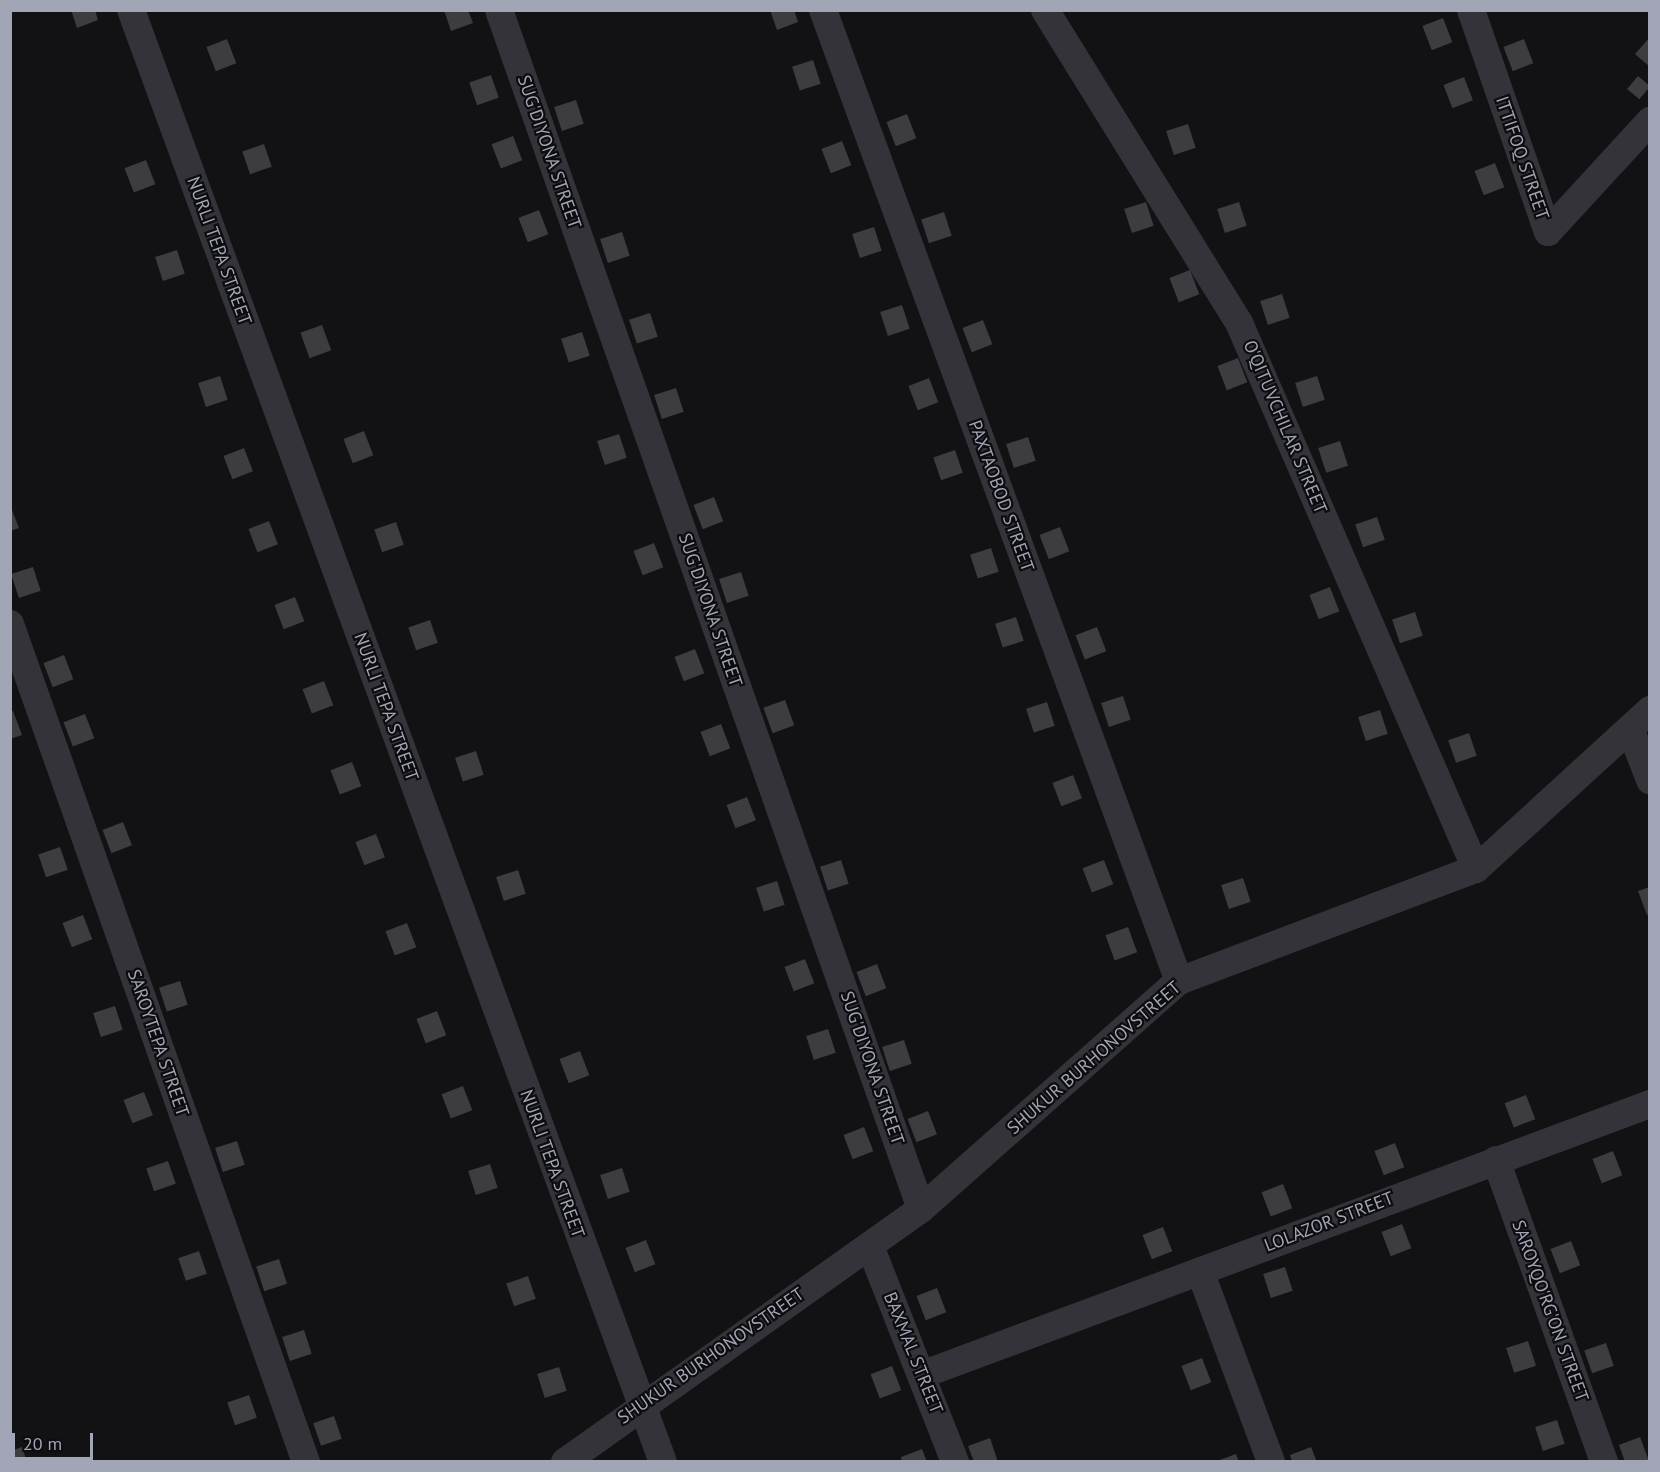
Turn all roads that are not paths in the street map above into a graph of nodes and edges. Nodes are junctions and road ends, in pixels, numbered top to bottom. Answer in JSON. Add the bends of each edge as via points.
{"nodes":[{"id":1,"x":131,"y":10,"type":"edge"},
{"id":2,"x":499,"y":10,"type":"edge"},
{"id":3,"x":823,"y":10,"type":"edge"},
{"id":4,"x":1045,"y":10,"type":"edge"},
{"id":5,"x":1471,"y":10,"type":"edge"},
{"id":6,"x":1650,"y":121,"type":"edge"},
{"id":7,"x":10,"y":624,"type":"edge"},
{"id":8,"x":1640,"y":721,"type":"edge"},
{"id":9,"x":1650,"y":780,"type":"edge"},
{"id":10,"x":1476,"y":869,"type":"junction"},
{"id":11,"x":1179,"y":981,"type":"junction"},
{"id":12,"x":1650,"y":1104,"type":"edge"},
{"id":13,"x":1496,"y":1160,"type":"junction"},
{"id":14,"x":921,"y":1209,"type":"junction"},
{"id":15,"x":870,"y":1246,"type":"junction"},
{"id":16,"x":1200,"y":1271,"type":"junction"},
{"id":17,"x":924,"y":1374,"type":"junction"},
{"id":18,"x":640,"y":1404,"type":"junction"},
{"id":19,"x":306,"y":1461,"type":"edge"},
{"id":20,"x":565,"y":1461,"type":"edge"},
{"id":21,"x":663,"y":1461,"type":"edge"},
{"id":22,"x":954,"y":1461,"type":"edge"},
{"id":23,"x":1271,"y":1461,"type":"edge"},
{"id":24,"x":1604,"y":1461,"type":"edge"}],
"edges":[{"from":1,"to":18,"type":"street","name":"NURLI TEPA STREET"},
{"from":2,"to":14,"type":"street","name":"SUG'DIYONA STREET"},
{"from":3,"to":11,"type":"street","name":"PAXTAOBOD STREET"},
{"from":4,"to":10,"type":"street","name":"O'QITUVCHILAR STREET","via":[[1240,324]]},
{"from":5,"to":6,"type":"street","name":"ITTIFOQ STREET","via":[[1548,232]]},
{"from":7,"to":19,"type":"street","name":"SAROYTEPA STREET"},
{"from":8,"to":9,"type":"street"},
{"from":8,"to":10,"type":"street","name":"SHUKUR BURHONOVSTREET"},
{"from":10,"to":11,"type":"street","name":"SHUKUR BURHONOVSTREET"},
{"from":11,"to":14,"type":"street","name":"SHUKUR BURHONOVSTREET"},
{"from":12,"to":13,"type":"street","name":"LOLAZOR STREET"},
{"from":13,"to":16,"type":"street","name":"LOLAZOR STREET"},
{"from":13,"to":24,"type":"street","name":"SAROYQO'RG'ON STREET"},
{"from":14,"to":15,"type":"street","name":"SHUKUR BURHONOVSTREET"},
{"from":15,"to":17,"type":"street","name":"BAXMAL STREET"},
{"from":15,"to":18,"type":"street","name":"SHUKUR BURHONOVSTREET"},
{"from":16,"to":17,"type":"street","name":"LOLAZOR STREET"},
{"from":16,"to":23,"type":"street"},
{"from":17,"to":22,"type":"street","name":"BAXMAL STREET"},
{"from":18,"to":20,"type":"street","name":"SHUKUR BURHONOVSTREET"},
{"from":18,"to":21,"type":"street","name":"NURLI TEPA STREET"}]}
